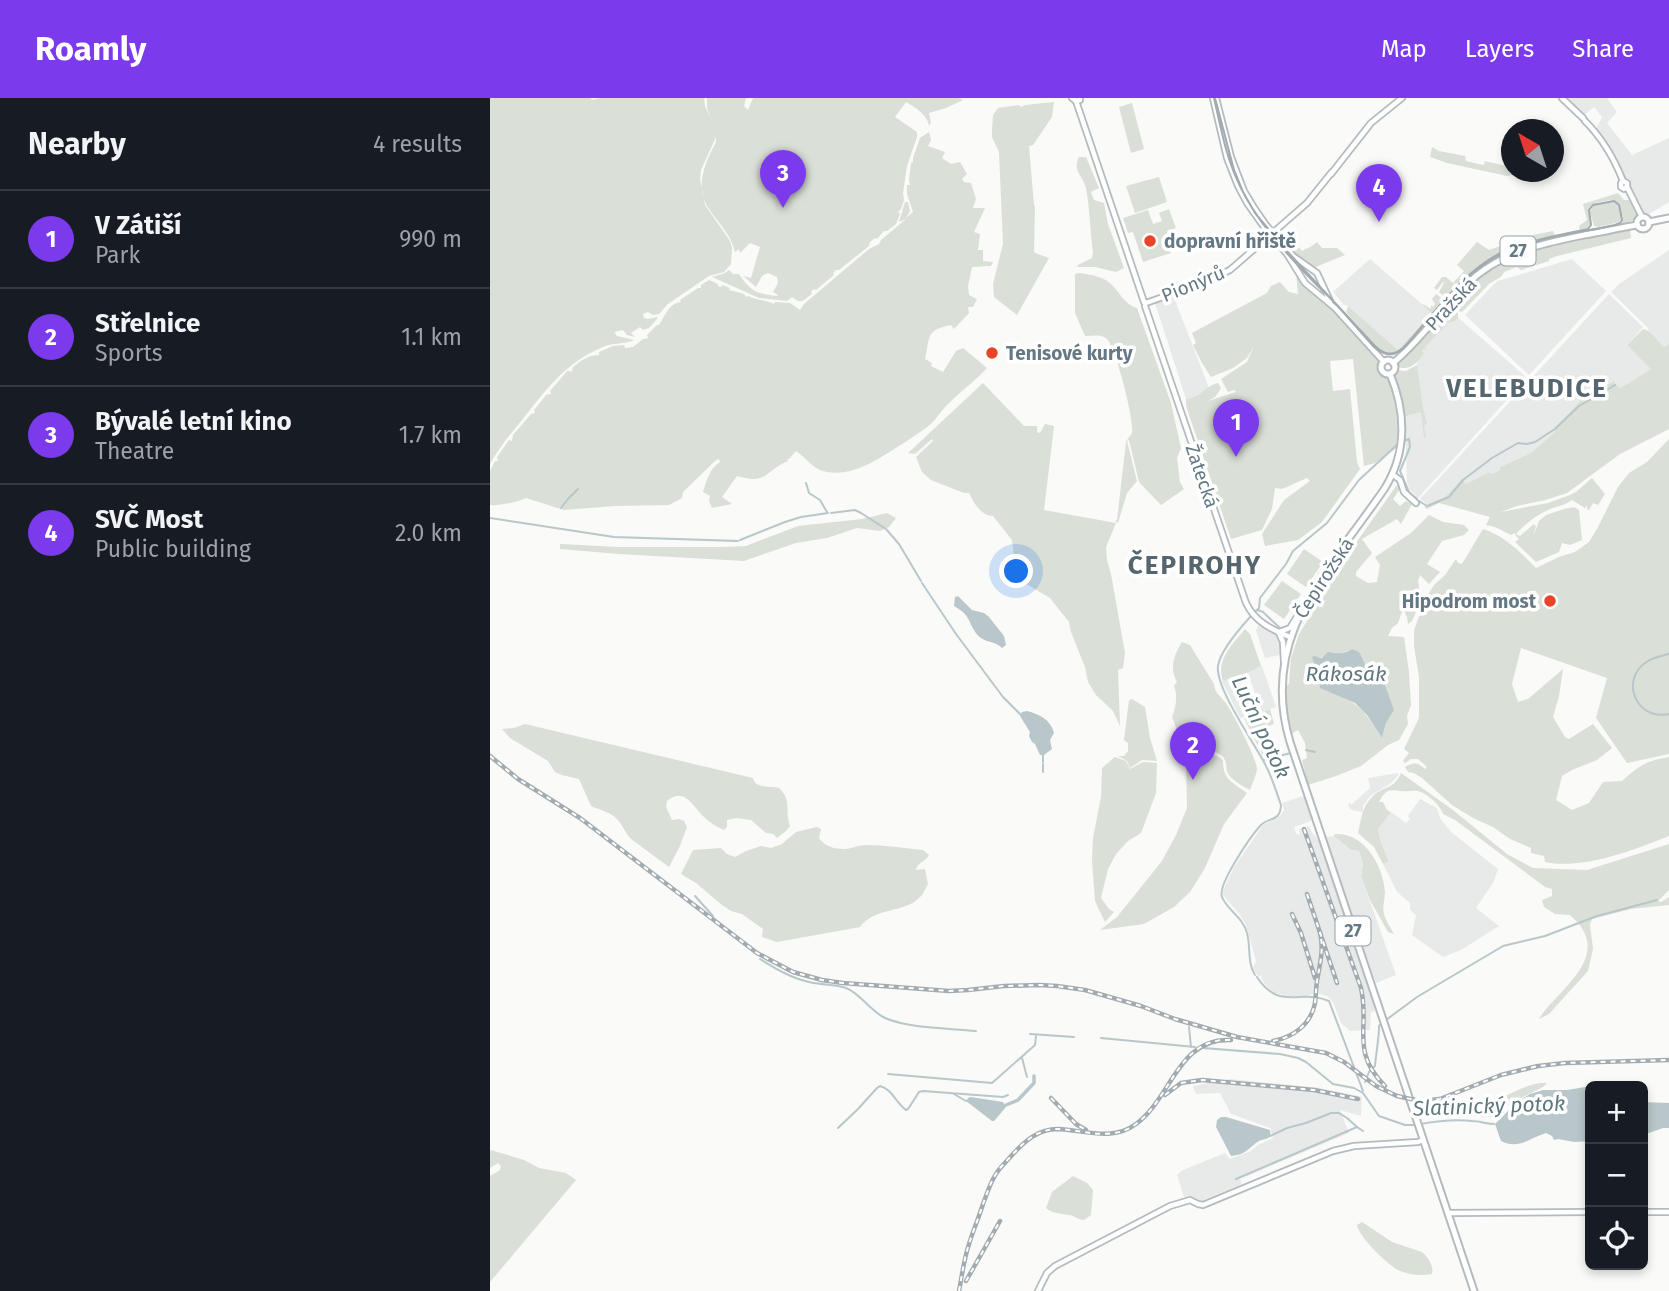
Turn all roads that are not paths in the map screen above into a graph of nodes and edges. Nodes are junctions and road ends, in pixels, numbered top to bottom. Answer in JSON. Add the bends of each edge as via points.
{"nodes":[{"id":1,"x":1214,"y":98,"type":"edge"},
{"id":2,"x":1402,"y":98,"type":"edge"},
{"id":3,"x":1562,"y":98,"type":"edge"},
{"id":4,"x":1076,"y":99,"type":"edge"},
{"id":5,"x":1642,"y":217,"type":"junction"},
{"id":6,"x":1669,"y":218,"type":"edge"},
{"id":7,"x":1649,"y":222,"type":"junction"},
{"id":8,"x":1637,"y":225,"type":"junction"},
{"id":9,"x":1272,"y":234,"type":"junction"},
{"id":10,"x":1145,"y":304,"type":"junction"},
{"id":11,"x":1335,"y":308,"type":"junction"},
{"id":12,"x":1384,"y":362,"type":"junction"},
{"id":13,"x":1393,"y":363,"type":"junction"},
{"id":14,"x":1390,"y":374,"type":"junction"},
{"id":15,"x":1392,"y":474,"type":"junction"},
{"id":16,"x":1416,"y":503,"type":"dead end"},
{"id":17,"x":1299,"y":614,"type":"junction"},
{"id":18,"x":1279,"y":632,"type":"junction"},
{"id":19,"x":1290,"y":637,"type":"junction"},
{"id":20,"x":1283,"y":667,"type":"junction"},
{"id":21,"x":1423,"y":1140,"type":"junction"},
{"id":22,"x":1585,"y":1212,"type":"edge"},
{"id":23,"x":1648,"y":1212,"type":"edge"},
{"id":24,"x":1669,"y":1212,"type":"edge"},
{"id":25,"x":1448,"y":1213,"type":"junction"},
{"id":26,"x":1038,"y":1291,"type":"edge"},
{"id":27,"x":1474,"y":1291,"type":"edge"}],
"edges":[{"from":1,"to":9,"type":"street","via":[[1233,174],[1247,203]]},
{"from":2,"to":9,"type":"street","name":"Pionýrů","via":[[1371,123],[1303,206]]},
{"from":3,"to":5,"type":"street","via":[[1603,140]]},
{"from":4,"to":10,"type":"street","name":"Žatecká"},
{"from":5,"to":7,"type":"main road"},
{"from":5,"to":8,"type":"main road"},
{"from":6,"to":7,"type":"main road","name":"Pražská"},
{"from":7,"to":8,"type":"main road","name":"Pražská","via":[[1644,229]]},
{"from":8,"to":13,"type":"main road","name":"Pražská","number":"27","via":[[1539,244],[1498,260],[1468,284]]},
{"from":9,"to":10,"type":"street","name":"Pionýrů","via":[[1230,270]]},
{"from":9,"to":11,"type":"street","via":[[1305,283]]},
{"from":9,"to":11,"type":"street","via":[[1317,273]]},
{"from":10,"to":18,"type":"street","name":"Žatecká","via":[[1246,603],[1264,625]]},
{"from":11,"to":12,"type":"street"},
{"from":12,"to":13,"type":"main road"},
{"from":12,"to":14,"type":"main road","via":[[1382,371]]},
{"from":13,"to":14,"type":"main road","via":[[1395,369]]},
{"from":14,"to":15,"type":"main road","name":"Čepirožská","number":"27","via":[[1403,428]]},
{"from":15,"to":16,"type":"street"},
{"from":15,"to":17,"type":"main road","name":"Čepirožská","number":"27"},
{"from":17,"to":18,"type":"street","via":[[1290,628]]},
{"from":17,"to":19,"type":"main road","name":"Čepirožská","number":"27"},
{"from":18,"to":19,"type":"street","name":"Žatecká"},
{"from":18,"to":20,"type":"street"},
{"from":19,"to":20,"type":"main road","name":"Čepirožská","number":"27"},
{"from":20,"to":21,"type":"main road","name":"Čepirožská","number":"27","via":[[1286,727]]},
{"from":21,"to":25,"type":"main road","number":"27"},
{"from":21,"to":26,"type":"street","via":[[1341,1148],[1203,1205],[1190,1200],[1170,1206],[1055,1266]]},
{"from":22,"to":25,"type":"street"},
{"from":23,"to":24,"type":"street"},
{"from":25,"to":27,"type":"main road","number":"27"}]}
